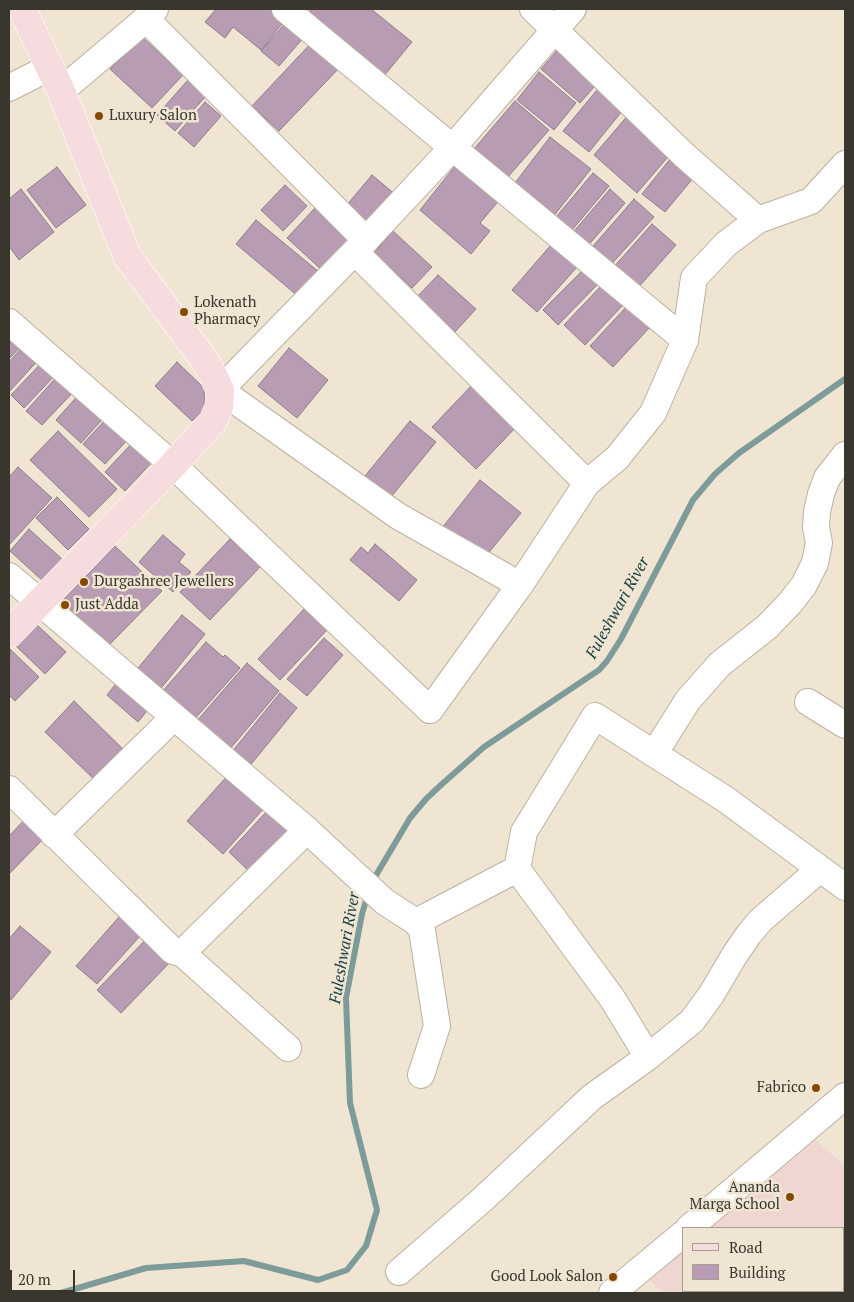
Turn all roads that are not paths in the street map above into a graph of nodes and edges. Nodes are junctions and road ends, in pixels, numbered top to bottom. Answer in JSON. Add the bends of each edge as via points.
{"nodes":[{"id":1,"x":22,"y":9,"type":"edge"},
{"id":2,"x":284,"y":9,"type":"edge"},
{"id":3,"x":533,"y":9,"type":"edge"},
{"id":4,"x":573,"y":9,"type":"edge"},
{"id":5,"x":151,"y":14,"type":"edge"},
{"id":6,"x":556,"y":30,"type":"junction"},
{"id":7,"x":55,"y":79,"type":"junction"},
{"id":8,"x":9,"y":88,"type":"edge"},
{"id":9,"x":453,"y":147,"type":"junction"},
{"id":10,"x":845,"y":164,"type":"edge"},
{"id":11,"x":758,"y":220,"type":"junction"},
{"id":12,"x":360,"y":246,"type":"junction"},
{"id":13,"x":9,"y":322,"type":"edge"},
{"id":14,"x":685,"y":340,"type":"junction"},
{"id":15,"x":220,"y":390,"type":"junction"},
{"id":16,"x":845,"y":455,"type":"edge"},
{"id":17,"x":173,"y":465,"type":"junction"},
{"id":18,"x":587,"y":483,"type":"junction"},
{"id":19,"x":9,"y":576,"type":"edge"},
{"id":20,"x":520,"y":585,"type":"junction"},
{"id":21,"x":41,"y":602,"type":"junction"},
{"id":22,"x":9,"y":634,"type":"edge"},
{"id":23,"x":808,"y":702,"type":"dead end"},
{"id":24,"x":174,"y":717,"type":"junction"},
{"id":25,"x":845,"y":725,"type":"edge"},
{"id":26,"x":654,"y":754,"type":"junction"},
{"id":27,"x":9,"y":789,"type":"edge"},
{"id":28,"x":307,"y":830,"type":"junction"},
{"id":29,"x":54,"y":834,"type":"junction"},
{"id":30,"x":517,"y":869,"type":"junction"},
{"id":31,"x":820,"y":869,"type":"junction"},
{"id":32,"x":845,"y":887,"type":"edge"},
{"id":33,"x":416,"y":922,"type":"junction"},
{"id":34,"x":182,"y":953,"type":"junction"},
{"id":35,"x":288,"y":1048,"type":"dead end"},
{"id":36,"x":648,"y":1057,"type":"junction"},
{"id":37,"x":421,"y":1075,"type":"dead end"},
{"id":38,"x":845,"y":1096,"type":"edge"},
{"id":39,"x":690,"y":1227,"type":"edge"},
{"id":40,"x":682,"y":1235,"type":"edge"},
{"id":41,"x":399,"y":1272,"type":"dead end"},
{"id":42,"x":629,"y":1288,"type":"edge"}],
"edges":[{"from":1,"to":7,"type":"main road"},
{"from":2,"to":9,"type":"street"},
{"from":3,"to":6,"type":"street"},
{"from":4,"to":6,"type":"street"},
{"from":5,"to":7,"type":"street"},
{"from":5,"to":12,"type":"street"},
{"from":6,"to":9,"type":"street"},
{"from":6,"to":11,"type":"street","via":[[684,154]]},
{"from":7,"to":8,"type":"street"},
{"from":7,"to":15,"type":"main road","via":[[127,256],[203,358]]},
{"from":9,"to":12,"type":"street"},
{"from":9,"to":14,"type":"street"},
{"from":10,"to":11,"type":"street","via":[[811,201]]},
{"from":11,"to":14,"type":"street","via":[[726,244],[694,278]]},
{"from":12,"to":15,"type":"street"},
{"from":12,"to":18,"type":"street"},
{"from":13,"to":17,"type":"street"},
{"from":14,"to":18,"type":"street","via":[[653,414],[617,458]]},
{"from":15,"to":17,"type":"main road","via":[[219,407],[213,421]]},
{"from":15,"to":20,"type":"street","via":[[398,516]]},
{"from":16,"to":26,"type":"street","via":[[827,478],[821,494],[816,527],[819,543],[815,563],[804,585],[767,627],[720,664],[688,700]]},
{"from":17,"to":20,"type":"street","via":[[430,710]]},
{"from":17,"to":21,"type":"main road"},
{"from":18,"to":20,"type":"street"},
{"from":19,"to":21,"type":"street"},
{"from":21,"to":22,"type":"main road"},
{"from":21,"to":24,"type":"street"},
{"from":23,"to":25,"type":"street"},
{"from":24,"to":28,"type":"street"},
{"from":24,"to":29,"type":"street"},
{"from":26,"to":30,"type":"street","via":[[595,716],[524,832]]},
{"from":26,"to":31,"type":"street","via":[[725,799]]},
{"from":27,"to":29,"type":"street"},
{"from":28,"to":33,"type":"street","via":[[385,902]]},
{"from":28,"to":34,"type":"street"},
{"from":29,"to":34,"type":"street","via":[[173,950]]},
{"from":30,"to":33,"type":"street"},
{"from":30,"to":36,"type":"street","via":[[612,998]]},
{"from":31,"to":32,"type":"street"},
{"from":31,"to":36,"type":"street","via":[[749,934],[692,1021]]},
{"from":33,"to":37,"type":"street","via":[[422,930],[436,1026]]},
{"from":34,"to":35,"type":"street"},
{"from":36,"to":41,"type":"street","via":[[592,1096]]},
{"from":38,"to":39,"type":"street"},
{"from":40,"to":42,"type":"street"}]}
